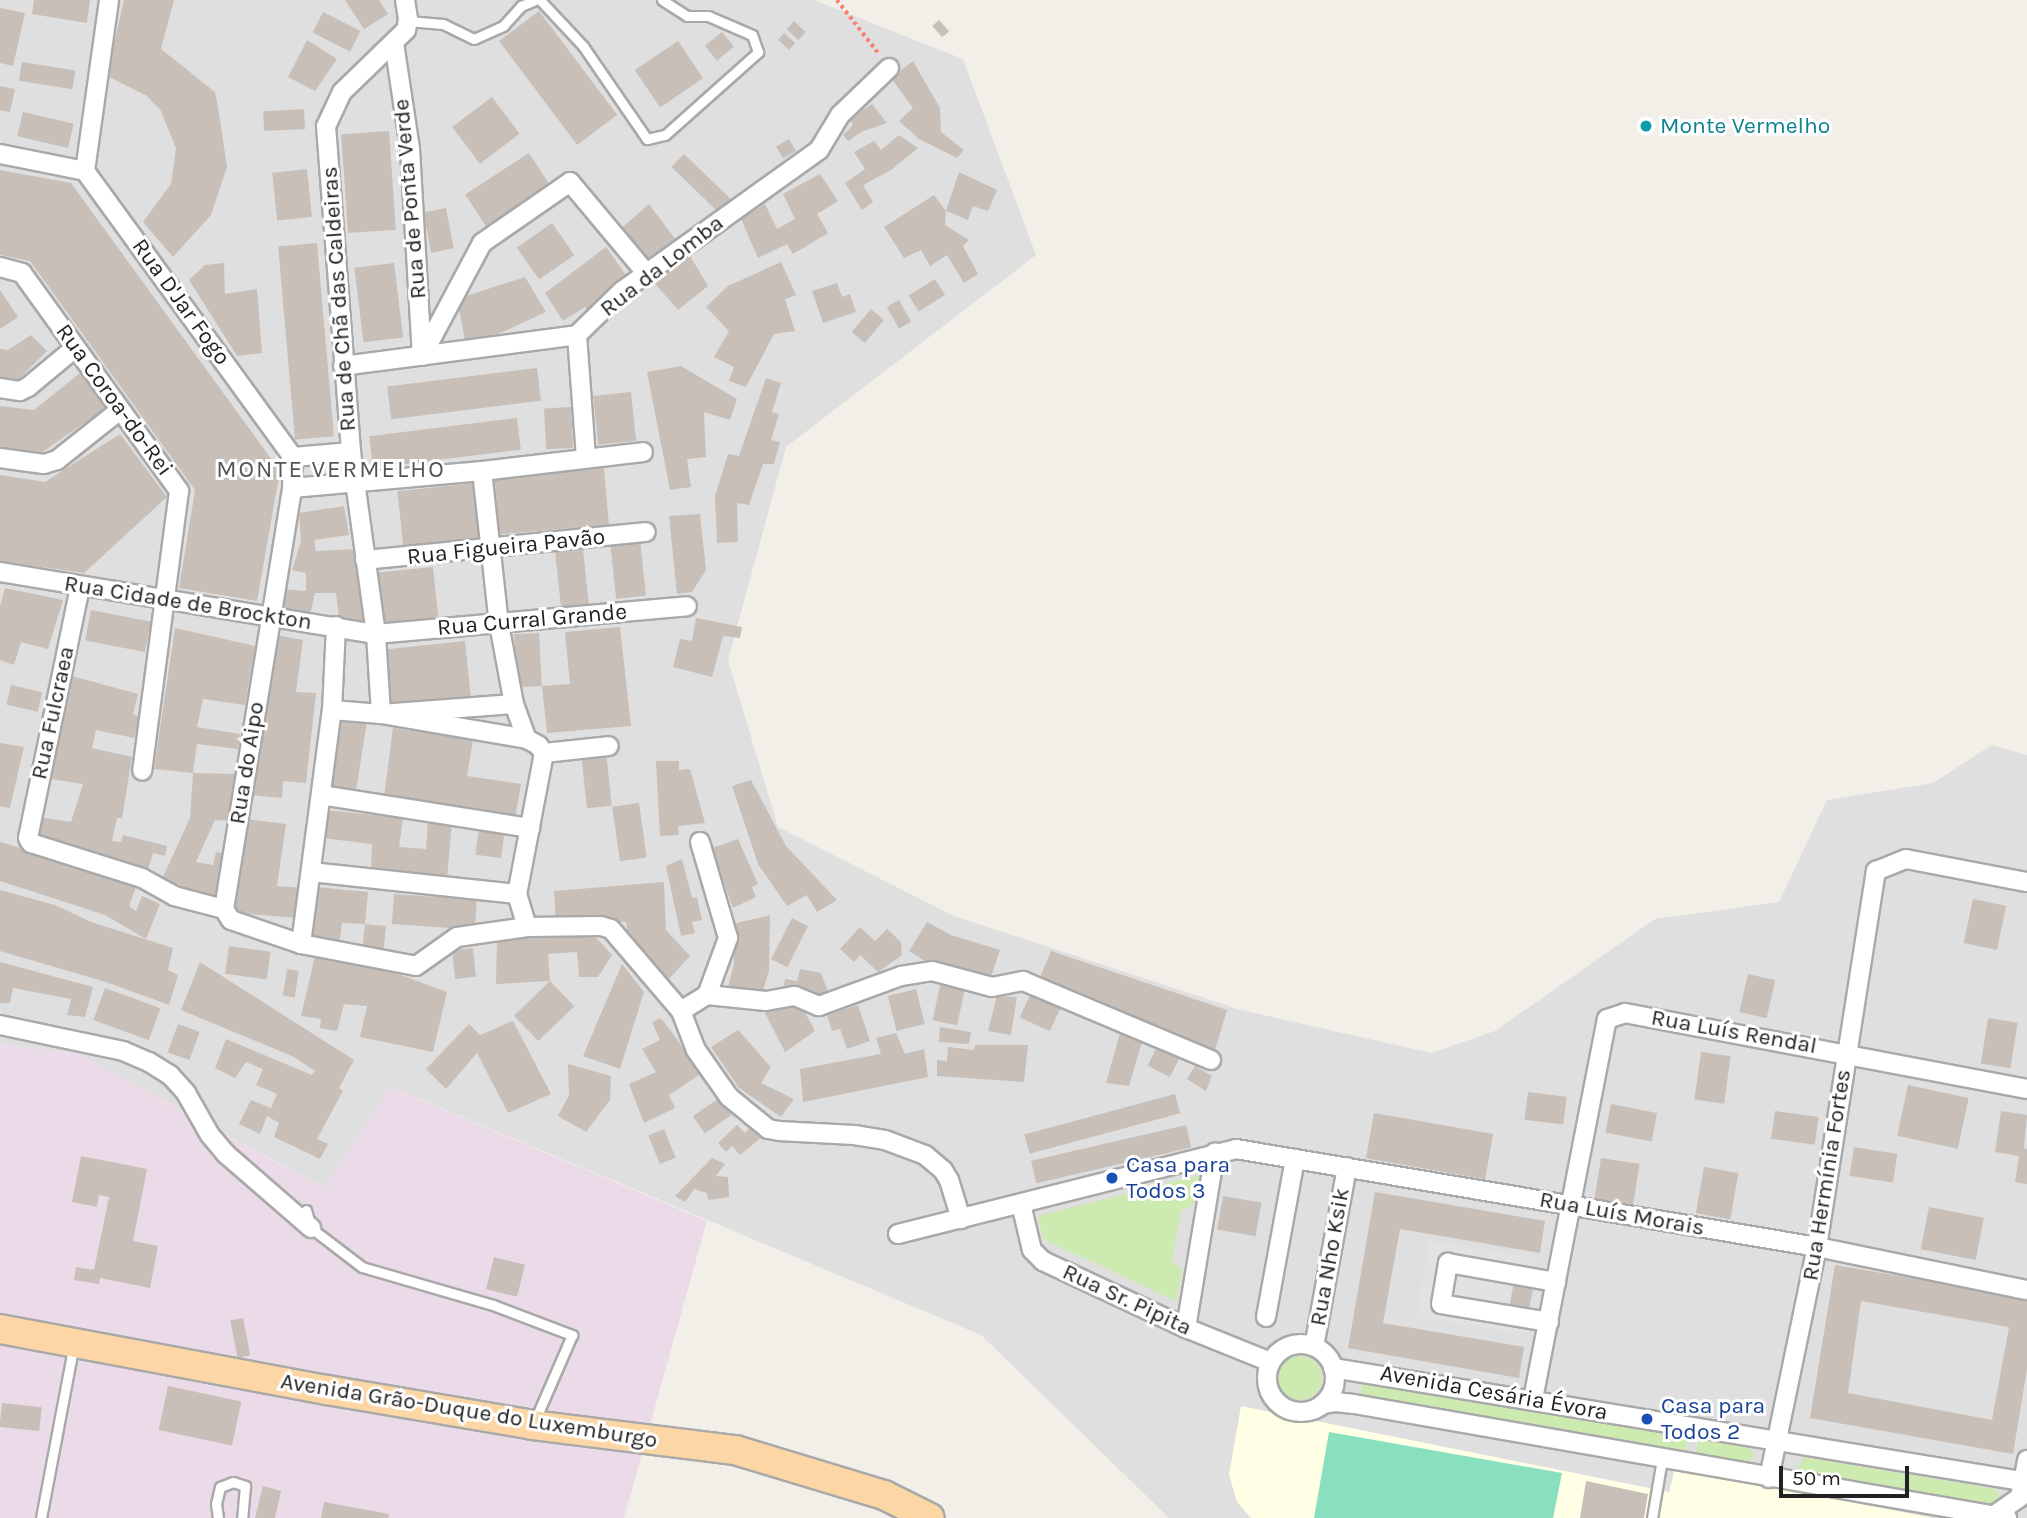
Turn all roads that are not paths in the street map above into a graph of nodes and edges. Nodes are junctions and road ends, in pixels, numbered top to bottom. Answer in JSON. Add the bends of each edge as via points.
{"nodes":[{"id":1,"x":109,"y":0,"type":"edge"},
{"id":2,"x":405,"y":0,"type":"edge"},
{"id":3,"x":535,"y":0,"type":"edge"},
{"id":4,"x":540,"y":0,"type":"edge"},
{"id":5,"x":662,"y":0,"type":"edge"},
{"id":6,"x":408,"y":21,"type":"junction"},
{"id":7,"x":394,"y":43,"type":"junction"},
{"id":8,"x":890,"y":68,"type":"road end"},
{"id":9,"x":0,"y":154,"type":"edge"},
{"id":10,"x":85,"y":171,"type":"junction"},
{"id":11,"x":0,"y":267,"type":"edge"},
{"id":12,"x":646,"y":273,"type":"junction"},
{"id":13,"x":577,"y":335,"type":"junction"},
{"id":14,"x":75,"y":348,"type":"junction"},
{"id":15,"x":422,"y":356,"type":"junction"},
{"id":16,"x":344,"y":366,"type":"junction"},
{"id":17,"x":0,"y":388,"type":"edge"},
{"id":18,"x":120,"y":410,"type":"junction"},
{"id":19,"x":351,"y":452,"type":"junction"},
{"id":20,"x":643,"y":452,"type":"dead end"},
{"id":21,"x":293,"y":457,"type":"junction"},
{"id":22,"x":586,"y":457,"type":"junction"},
{"id":23,"x":0,"y":458,"type":"edge"},
{"id":24,"x":482,"y":471,"type":"junction"},
{"id":25,"x":355,"y":484,"type":"junction"},
{"id":26,"x":292,"y":488,"type":"junction"},
{"id":27,"x":646,"y":532,"type":"dead end"},
{"id":28,"x":490,"y":550,"type":"junction"},
{"id":29,"x":365,"y":560,"type":"junction"},
{"id":30,"x":1,"y":574,"type":"edge"},
{"id":31,"x":80,"y":587,"type":"junction"},
{"id":32,"x":166,"y":599,"type":"junction"},
{"id":33,"x":687,"y":606,"type":"dead end"},
{"id":34,"x":270,"y":617,"type":"junction"},
{"id":35,"x":499,"y":624,"type":"junction"},
{"id":36,"x":336,"y":626,"type":"junction"},
{"id":37,"x":376,"y":634,"type":"junction"},
{"id":38,"x":514,"y":704,"type":"junction"},
{"id":39,"x":332,"y":710,"type":"junction"},
{"id":40,"x":382,"y":714,"type":"junction"},
{"id":41,"x":527,"y":739,"type":"junction"},
{"id":42,"x":609,"y":746,"type":"dead end"},
{"id":43,"x":544,"y":753,"type":"junction"},
{"id":44,"x":142,"y":771,"type":"dead end"},
{"id":45,"x":321,"y":796,"type":"junction"},
{"id":46,"x":530,"y":828,"type":"junction"},
{"id":47,"x":700,"y":842,"type":"dead end"},
{"id":48,"x":311,"y":872,"type":"junction"},
{"id":49,"x":2027,"y":882,"type":"edge"},
{"id":50,"x":517,"y":894,"type":"junction"},
{"id":51,"x":224,"y":909,"type":"junction"},
{"id":52,"x":527,"y":927,"type":"junction"},
{"id":53,"x":301,"y":944,"type":"junction"},
{"id":54,"x":707,"y":995,"type":"junction"},
{"id":55,"x":681,"y":1011,"type":"junction"},
{"id":56,"x":0,"y":1025,"type":"edge"},
{"id":57,"x":1847,"y":1053,"type":"junction"},
{"id":58,"x":1211,"y":1060,"type":"dead end"},
{"id":59,"x":2027,"y":1089,"type":"edge"},
{"id":60,"x":1215,"y":1152,"type":"junction"},
{"id":61,"x":1295,"y":1158,"type":"junction"},
{"id":62,"x":1346,"y":1167,"type":"junction"},
{"id":63,"x":1021,"y":1204,"type":"junction"},
{"id":64,"x":1569,"y":1205,"type":"junction"},
{"id":65,"x":306,"y":1210,"type":"dead end"},
{"id":66,"x":961,"y":1219,"type":"junction"},
{"id":67,"x":311,"y":1228,"type":"junction"},
{"id":68,"x":898,"y":1234,"type":"dead end"},
{"id":69,"x":1818,"y":1247,"type":"junction"},
{"id":70,"x":1556,"y":1282,"type":"junction"},
{"id":71,"x":2027,"y":1290,"type":"edge"},
{"id":72,"x":1266,"y":1317,"type":"dead end"},
{"id":73,"x":1549,"y":1322,"type":"junction"},
{"id":74,"x":1185,"y":1328,"type":"junction"},
{"id":75,"x":0,"y":1329,"type":"edge"},
{"id":76,"x":74,"y":1342,"type":"junction"},
{"id":77,"x":1314,"y":1347,"type":"junction"},
{"id":78,"x":1270,"y":1362,"type":"junction"},
{"id":79,"x":1333,"y":1367,"type":"junction"},
{"id":80,"x":1533,"y":1399,"type":"junction"},
{"id":81,"x":1323,"y":1404,"type":"junction"},
{"id":82,"x":533,"y":1425,"type":"junction"},
{"id":83,"x":1777,"y":1442,"type":"junction"},
{"id":84,"x":1662,"y":1459,"type":"junction"},
{"id":85,"x":2027,"y":1460,"type":"edge"},
{"id":86,"x":1769,"y":1478,"type":"junction"},
{"id":87,"x":2025,"y":1482,"type":"edge"},
{"id":88,"x":2000,"y":1517,"type":"edge"},
{"id":89,"x":41,"y":1518,"type":"edge"},
{"id":90,"x":218,"y":1518,"type":"edge"},
{"id":91,"x":242,"y":1518,"type":"edge"},
{"id":92,"x":930,"y":1518,"type":"edge"},
{"id":93,"x":1652,"y":1518,"type":"edge"}],
"edges":[{"from":1,"to":10,"type":"street"},
{"from":2,"to":6,"type":"street"},
{"from":3,"to":6,"type":"lane","via":[[521,6],[503,26],[474,39],[443,24]]},
{"from":4,"to":5,"type":"lane","via":[[583,46],[647,139],[664,135],[758,52],[752,35],[708,16],[687,16]]},
{"from":6,"to":7,"type":"street"},
{"from":7,"to":15,"type":"street","name":"Rua de Ponta Verde","via":[[410,149]]},
{"from":7,"to":16,"type":"street","name":"Rua de Chã das Caldeiras","via":[[342,92],[326,126]]},
{"from":8,"to":12,"type":"street","name":"Rua da Lomba","via":[[841,115],[819,150]]},
{"from":9,"to":10,"type":"street"},
{"from":10,"to":21,"type":"street","name":"Rua D'Jar Fogo"},
{"from":11,"to":14,"type":"street","name":"Rua Coroa-do-Rei","via":[[22,273]]},
{"from":12,"to":13,"type":"street","name":"Rua da Lomba"},
{"from":12,"to":15,"type":"street","via":[[570,182],[482,243]]},
{"from":13,"to":15,"type":"street"},
{"from":13,"to":22,"type":"street"},
{"from":14,"to":17,"type":"street","via":[[29,387],[20,391]]},
{"from":14,"to":18,"type":"street","name":"Rua Coroa-do-Rei"},
{"from":15,"to":16,"type":"street"},
{"from":16,"to":19,"type":"street","name":"Rua de Chã das Caldeiras"},
{"from":18,"to":23,"type":"street","via":[[57,460],[44,464]]},
{"from":18,"to":32,"type":"street","name":"Rua Coroa-do-Rei","via":[[179,491]]},
{"from":19,"to":21,"type":"street"},
{"from":19,"to":25,"type":"street","name":"Rua de Chã das Caldeiras"},
{"from":20,"to":22,"type":"street"},
{"from":21,"to":26,"type":"street","name":"Rua do Aipo"},
{"from":22,"to":24,"type":"street"},
{"from":24,"to":25,"type":"street"},
{"from":24,"to":28,"type":"street"},
{"from":25,"to":26,"type":"street"},
{"from":25,"to":29,"type":"street","name":"Rua de Chã das Caldeiras"},
{"from":26,"to":34,"type":"street","name":"Rua do Aipo"},
{"from":27,"to":28,"type":"street","name":"Rua Figueira Pavão"},
{"from":28,"to":29,"type":"street","name":"Rua Figueira Pavão"},
{"from":28,"to":35,"type":"street"},
{"from":29,"to":37,"type":"street","name":"Rua de Chã das Caldeiras"},
{"from":30,"to":31,"type":"street","name":"Rua Cidade de Brockton"},
{"from":31,"to":32,"type":"street","name":"Rua Cidade de Brockton"},
{"from":31,"to":51,"type":"street","name":"Rua Fulcraea","via":[[27,838],[142,878],[174,896]]},
{"from":32,"to":34,"type":"street","name":"Rua Cidade de Brockton"},
{"from":32,"to":44,"type":"street","name":"Rua Coroa-do-Rei"},
{"from":33,"to":35,"type":"street","name":"Rua Curral Grande"},
{"from":34,"to":36,"type":"street","name":"Rua Cidade de Brockton"},
{"from":34,"to":51,"type":"street","name":"Rua do Aipo"},
{"from":35,"to":37,"type":"street","name":"Rua Curral Grande"},
{"from":35,"to":38,"type":"street"},
{"from":36,"to":37,"type":"street","name":"Rua Cidade de Brockton"},
{"from":36,"to":39,"type":"street"},
{"from":37,"to":40,"type":"street","name":"Rua de Chã das Caldeiras"},
{"from":38,"to":40,"type":"street"},
{"from":38,"to":41,"type":"street"},
{"from":39,"to":40,"type":"street"},
{"from":39,"to":45,"type":"street"},
{"from":40,"to":41,"type":"street"},
{"from":41,"to":43,"type":"street"},
{"from":42,"to":43,"type":"street"},
{"from":43,"to":46,"type":"street"},
{"from":45,"to":46,"type":"street"},
{"from":45,"to":48,"type":"street"},
{"from":46,"to":50,"type":"street"},
{"from":47,"to":54,"type":"street","via":[[728,938]]},
{"from":48,"to":50,"type":"street"},
{"from":48,"to":53,"type":"street"},
{"from":49,"to":57,"type":"street","name":"Rua Hermínia Fortes","via":[[1906,859],[1876,871]]},
{"from":50,"to":52,"type":"street"},
{"from":51,"to":53,"type":"street","via":[[231,920]]},
{"from":52,"to":53,"type":"street","via":[[457,937],[416,965]]},
{"from":52,"to":55,"type":"street","via":[[611,929]]},
{"from":54,"to":55,"type":"street"},
{"from":54,"to":58,"type":"street","via":[[766,1001],[795,996],[819,1006],[901,976],[932,971],[992,988],[1023,981]]},
{"from":55,"to":66,"type":"street","via":[[696,1050],[729,1097],[768,1129],[870,1138],[925,1155],[949,1180]]},
{"from":56,"to":67,"type":"street","via":[[123,1051],[160,1068],[186,1093],[226,1154]]},
{"from":57,"to":59,"type":"street","name":"Rua Luís Rendal"},
{"from":57,"to":64,"type":"street","name":"Rua Luís Rendal","via":[[1625,1013],[1607,1019]]},
{"from":57,"to":69,"type":"street","name":"Rua Hermínia Fortes"},
{"from":60,"to":61,"type":"street","name":"Rua Luís Morais","via":[[1236,1149]]},
{"from":60,"to":63,"type":"street","name":"Rua Luís Morais"},
{"from":60,"to":74,"type":"street"},
{"from":61,"to":62,"type":"street","name":"Rua Luís Morais"},
{"from":61,"to":72,"type":"street"},
{"from":62,"to":64,"type":"street","name":"Rua Luís Morais"},
{"from":62,"to":77,"type":"street","name":"Rua Nho Ksik"},
{"from":63,"to":66,"type":"street","name":"Rua Luís Morais"},
{"from":63,"to":74,"type":"street","name":"Rua Sr. Pipita","via":[[1036,1256]]},
{"from":64,"to":69,"type":"street","name":"Rua Luís Morais"},
{"from":64,"to":70,"type":"street"},
{"from":65,"to":67,"type":"lane"},
{"from":66,"to":68,"type":"street","name":"Rua Luís Morais"},
{"from":67,"to":82,"type":"lane","via":[[362,1267],[493,1305],[572,1335]]},
{"from":69,"to":71,"type":"street","name":"Rua Luís Morais"},
{"from":69,"to":83,"type":"street","name":"Rua Hermínia Fortes"},
{"from":70,"to":73,"type":"street"},
{"from":70,"to":73,"type":"street","via":[[1448,1263],[1441,1304]]},
{"from":73,"to":80,"type":"street"},
{"from":74,"to":78,"type":"street","name":"Rua Sr. Pipita"},
{"from":75,"to":76,"type":"main road","name":"Avenida Grão-Duque do Luxemburgo"},
{"from":76,"to":82,"type":"main road","name":"Avenida Grão-Duque do Luxemburgo"},
{"from":76,"to":89,"type":"lane"},
{"from":77,"to":78,"type":"street","via":[[1285,1348]]},
{"from":77,"to":79,"type":"street"},
{"from":78,"to":81,"type":"street","via":[[1268,1389],[1281,1406],[1303,1412]]},
{"from":79,"to":80,"type":"street","name":"Avenida Cesária Évora"},
{"from":79,"to":81,"type":"street","via":[[1334,1387]]},
{"from":80,"to":83,"type":"street","name":"Avenida Cesária Évora"},
{"from":81,"to":84,"type":"street","name":"Avenida Cesária Évora","via":[[1354,1404]]},
{"from":82,"to":92,"type":"main road","name":"Avenida Grão-Duque do Luxemburgo","via":[[735,1450],[884,1495]]},
{"from":83,"to":86,"type":"street","name":"Rua Hermínia Fortes"},
{"from":83,"to":87,"type":"street","name":"Avenida Cesária Évora"},
{"from":84,"to":86,"type":"street","name":"Avenida Cesária Évora"},
{"from":84,"to":93,"type":"lane"},
{"from":85,"to":87,"type":"street"},
{"from":86,"to":88,"type":"street","name":"Avenida Cesária Évora"},
{"from":87,"to":88,"type":"street","via":[[2020,1497]]},
{"from":90,"to":91,"type":"lane","via":[[220,1487],[233,1482],[245,1486]]}]}
